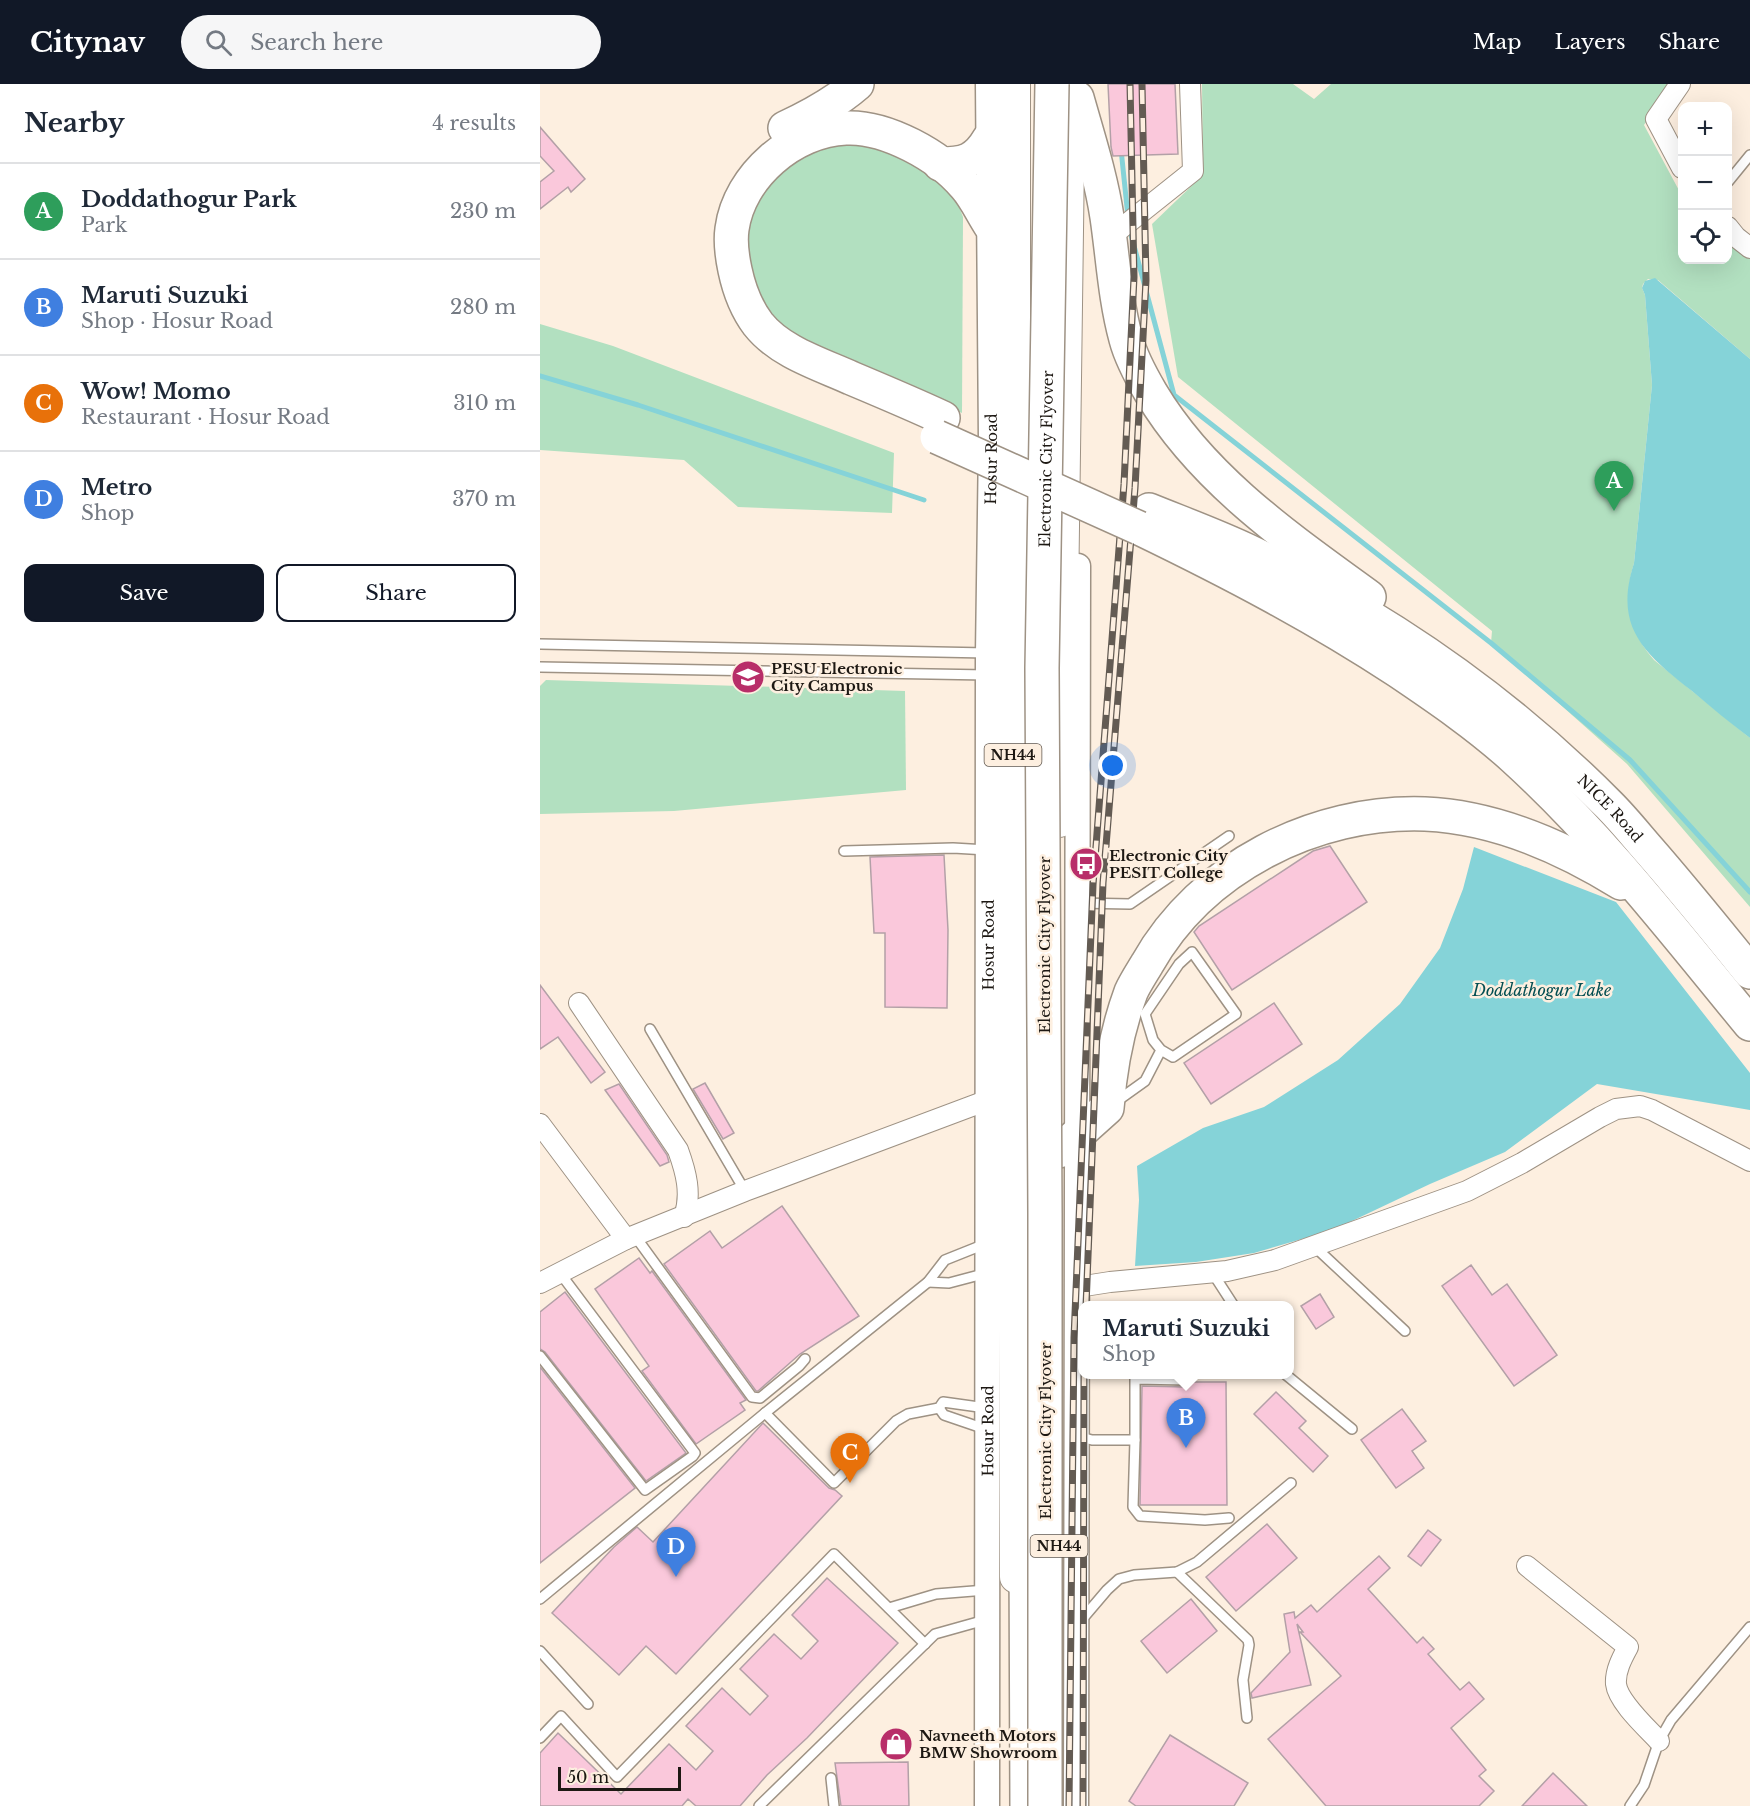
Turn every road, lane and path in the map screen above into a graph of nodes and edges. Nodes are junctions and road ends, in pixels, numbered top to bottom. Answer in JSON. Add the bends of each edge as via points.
{"nodes":[{"id":1,"x":857,"y":84,"type":"edge"},
{"id":2,"x":988,"y":84,"type":"edge"},
{"id":3,"x":1014,"y":84,"type":"edge"},
{"id":4,"x":1032,"y":84,"type":"edge"},
{"id":5,"x":1190,"y":84,"type":"edge"},
{"id":6,"x":1680,"y":84,"type":"edge"},
{"id":7,"x":1069,"y":87,"type":"edge"},
{"id":8,"x":989,"y":139,"type":"junction"},
{"id":9,"x":1750,"y":155,"type":"edge"},
{"id":10,"x":1678,"y":159,"type":"edge"},
{"id":11,"x":940,"y":164,"type":"junction"},
{"id":12,"x":1732,"y":177,"type":"edge"},
{"id":13,"x":990,"y":225,"type":"junction"},
{"id":14,"x":1732,"y":232,"type":"edge"},
{"id":15,"x":1109,"y":238,"type":"junction"},
{"id":16,"x":1750,"y":248,"type":"edge"},
{"id":17,"x":940,"y":427,"type":"junction"},
{"id":18,"x":1141,"y":518,"type":"junction"},
{"id":19,"x":540,"y":644,"type":"edge"},
{"id":20,"x":1001,"y":665,"type":"junction"},
{"id":21,"x":540,"y":667,"type":"edge"},
{"id":22,"x":1447,"y":668,"type":"junction"},
{"id":23,"x":1229,"y":836,"type":"dead end"},
{"id":24,"x":989,"y":850,"type":"junction"},
{"id":25,"x":844,"y":851,"type":"dead end"},
{"id":26,"x":1648,"y":900,"type":"junction"},
{"id":27,"x":1078,"y":903,"type":"junction"},
{"id":28,"x":1750,"y":972,"type":"edge"},
{"id":29,"x":579,"y":1003,"type":"dead end"},
{"id":30,"x":1750,"y":1024,"type":"edge"},
{"id":31,"x":650,"y":1029,"type":"dead end"},
{"id":32,"x":1161,"y":1050,"type":"junction"},
{"id":33,"x":988,"y":1100,"type":"junction"},
{"id":34,"x":1107,"y":1108,"type":"junction"},
{"id":35,"x":540,"y":1124,"type":"edge"},
{"id":36,"x":1069,"y":1143,"type":"junction"},
{"id":37,"x":1750,"y":1161,"type":"edge"},
{"id":38,"x":745,"y":1191,"type":"junction"},
{"id":39,"x":684,"y":1217,"type":"junction"},
{"id":40,"x":630,"y":1237,"type":"junction"},
{"id":41,"x":988,"y":1243,"type":"junction"},
{"id":42,"x":1315,"y":1247,"type":"junction"},
{"id":43,"x":988,"y":1272,"type":"junction"},
{"id":44,"x":1212,"y":1272,"type":"junction"},
{"id":45,"x":560,"y":1273,"type":"junction"},
{"id":46,"x":928,"y":1282,"type":"junction"},
{"id":47,"x":540,"y":1283,"type":"edge"},
{"id":48,"x":1078,"y":1287,"type":"junction"},
{"id":49,"x":1231,"y":1301,"type":"edge"},
{"id":50,"x":1405,"y":1331,"type":"dead end"},
{"id":51,"x":540,"y":1356,"type":"edge"},
{"id":52,"x":805,"y":1359,"type":"dead end"},
{"id":53,"x":1291,"y":1379,"type":"edge"},
{"id":54,"x":1186,"y":1380,"type":"dead end"},
{"id":55,"x":939,"y":1408,"type":"junction"},
{"id":56,"x":765,"y":1413,"type":"junction"},
{"id":57,"x":988,"y":1419,"type":"junction"},
{"id":58,"x":1352,"y":1429,"type":"dead end"},
{"id":59,"x":1077,"y":1436,"type":"junction"},
{"id":60,"x":1135,"y":1440,"type":"junction"},
{"id":61,"x":1291,"y":1482,"type":"dead end"},
{"id":62,"x":1228,"y":1518,"type":"dead end"},
{"id":63,"x":1527,"y":1566,"type":"dead end"},
{"id":64,"x":1177,"y":1572,"type":"junction"},
{"id":65,"x":987,"y":1590,"type":"junction"},
{"id":66,"x":540,"y":1599,"type":"edge"},
{"id":67,"x":889,"y":1608,"type":"junction"},
{"id":68,"x":1077,"y":1619,"type":"junction"},
{"id":69,"x":977,"y":1622,"type":"junction"},
{"id":70,"x":1750,"y":1627,"type":"edge"},
{"id":71,"x":925,"y":1644,"type":"junction"},
{"id":72,"x":540,"y":1652,"type":"edge"},
{"id":73,"x":588,"y":1704,"type":"dead end"},
{"id":74,"x":1247,"y":1718,"type":"dead end"},
{"id":75,"x":540,"y":1738,"type":"edge"},
{"id":76,"x":1659,"y":1742,"type":"junction"},
{"id":77,"x":831,"y":1778,"type":"dead end"},
{"id":78,"x":759,"y":1806,"type":"edge"},
{"id":79,"x":834,"y":1806,"type":"edge"},
{"id":80,"x":987,"y":1806,"type":"edge"},
{"id":81,"x":1016,"y":1806,"type":"edge"},
{"id":82,"x":1027,"y":1806,"type":"edge"},
{"id":83,"x":1045,"y":1806,"type":"edge"},
{"id":84,"x":1059,"y":1806,"type":"edge"},
{"id":85,"x":1076,"y":1806,"type":"edge"},
{"id":86,"x":1630,"y":1806,"type":"edge"}],
"edges":[{"from":1,"to":17,"type":"highway","via":[[820,111],[776,132],[746,157],[723,192],[712,237],[711,263],[724,307],[738,331],[775,362],[854,401]]},
{"from":2,"to":8,"type":"street","name":"Hosur Road"},
{"from":3,"to":20,"type":"highway","name":"Hosur Road","number":"NH44"},
{"from":4,"to":82,"type":"highway","name":"Electronic City Flyover","via":[[1025,1133]]},
{"from":5,"to":15,"type":"street","via":[[1193,171]]},
{"from":6,"to":10,"type":"street","via":[[1656,119]]},
{"from":7,"to":15,"type":"highway","via":[[1095,162]]},
{"from":7,"to":27,"type":"street"},
{"from":7,"to":36,"type":"highway","number":"NH44","via":[[1059,796]]},
{"from":7,"to":83,"type":"highway","name":"Electronic City Flyover","bridge":true,"via":[[1042,668]]},
{"from":8,"to":11,"type":"highway","via":[[972,159],[961,164]]},
{"from":8,"to":13,"type":"street","name":"Hosur Road"},
{"from":9,"to":12,"type":"lane"},
{"from":11,"to":13,"type":"highway","via":[[965,186]]},
{"from":11,"to":17,"type":"highway","via":[[898,139],[873,131],[846,128],[799,141],[765,165],[749,186],[732,228],[731,253],[744,301],[758,324],[777,342]]},
{"from":13,"to":20,"type":"street","name":"Hosur Road","via":[[991,442]]},
{"from":14,"to":16,"type":"street"},
{"from":15,"to":22,"type":"highway","via":[[1126,341],[1138,371],[1178,432],[1227,486],[1299,546],[1418,633]]},
{"from":17,"to":18,"type":"highway","bridge":true},
{"from":18,"to":22,"type":"highway","via":[[1254,555],[1393,631]]},
{"from":18,"to":26,"type":"highway","via":[[1300,610],[1430,692],[1514,758]]},
{"from":19,"to":20,"type":"lane"},
{"from":20,"to":21,"type":"lane"},
{"from":20,"to":24,"type":"street","name":"Hosur Road"},
{"from":20,"to":81,"type":"highway","name":"Hosur Road","number":"NH44"},
{"from":22,"to":28,"type":"highway","name":"NICE Road","via":[[1534,734],[1611,807]]},
{"from":23,"to":27,"type":"lane","via":[[1130,903]]},
{"from":24,"to":25,"type":"lane"},
{"from":24,"to":33,"type":"street","name":"Hosur Road"},
{"from":26,"to":30,"type":"highway"},
{"from":26,"to":34,"type":"highway","via":[[1592,865],[1553,847],[1459,818],[1425,814],[1385,816],[1347,821],[1305,833],[1214,884],[1186,910],[1158,945],[1132,991],[1114,1045]]},
{"from":27,"to":36,"type":"street"},
{"from":29,"to":39,"type":"street","via":[[678,1150],[689,1196]]},
{"from":31,"to":38,"type":"lane"},
{"from":32,"to":32,"type":"lane","via":[[1173,1057],[1236,1014],[1192,952],[1179,964],[1145,1014]]},
{"from":32,"to":34,"type":"lane","via":[[1144,1081]]},
{"from":33,"to":38,"type":"street"},
{"from":33,"to":41,"type":"street","name":"Hosur Road"},
{"from":34,"to":36,"type":"highway"},
{"from":35,"to":40,"type":"street"},
{"from":36,"to":48,"type":"street"},
{"from":36,"to":84,"type":"highway","number":"NH44"},
{"from":37,"to":42,"type":"street","via":[[1640,1106],[1616,1109],[1467,1191]]},
{"from":38,"to":39,"type":"street"},
{"from":39,"to":40,"type":"street"},
{"from":40,"to":45,"type":"street"},
{"from":40,"to":52,"type":"lane","via":[[752,1397],[760,1398]]},
{"from":41,"to":43,"type":"street","name":"Hosur Road"},
{"from":41,"to":46,"type":"lane","via":[[945,1260]]},
{"from":42,"to":44,"type":"street","via":[[1275,1260]]},
{"from":42,"to":50,"type":"lane"},
{"from":43,"to":46,"type":"lane","via":[[949,1283]]},
{"from":43,"to":57,"type":"street","name":"Hosur Road"},
{"from":44,"to":48,"type":"street"},
{"from":44,"to":49,"type":"lane"},
{"from":45,"to":47,"type":"street"},
{"from":45,"to":51,"type":"lane","via":[[693,1456],[645,1490]]},
{"from":46,"to":56,"type":"lane"},
{"from":48,"to":59,"type":"street"},
{"from":53,"to":58,"type":"lane"},
{"from":54,"to":60,"type":"lane","via":[[1135,1379]]},
{"from":55,"to":56,"type":"lane","via":[[908,1414],[896,1421],[834,1483]]},
{"from":55,"to":57,"type":"lane","via":[[944,1415]]},
{"from":55,"to":57,"type":"lane","via":[[943,1402]]},
{"from":56,"to":66,"type":"lane"},
{"from":57,"to":65,"type":"street","name":"Hosur Road"},
{"from":59,"to":60,"type":"lane"},
{"from":59,"to":68,"type":"street"},
{"from":60,"to":62,"type":"lane","via":[[1133,1507],[1140,1516]]},
{"from":61,"to":64,"type":"lane","via":[[1197,1563]]},
{"from":63,"to":76,"type":"street","via":[[1628,1647],[1616,1684],[1628,1707]]},
{"from":64,"to":68,"type":"lane","via":[[1119,1579],[1084,1617]]},
{"from":64,"to":74,"type":"lane","via":[[1248,1640],[1243,1680]]},
{"from":65,"to":67,"type":"lane","via":[[935,1594]]},
{"from":65,"to":69,"type":"street","name":"Hosur Road"},
{"from":67,"to":71,"type":"lane"},
{"from":67,"to":75,"type":"lane","via":[[834,1554],[617,1777],[561,1716]]},
{"from":68,"to":85,"type":"street"},
{"from":69,"to":71,"type":"lane","via":[[935,1634]]},
{"from":69,"to":80,"type":"street","name":"Hosur Road"},
{"from":70,"to":76,"type":"lane","via":[[1671,1720]]},
{"from":71,"to":78,"type":"lane"},
{"from":72,"to":73,"type":"lane"},
{"from":76,"to":86,"type":"lane","via":[[1644,1785]]},
{"from":77,"to":79,"type":"lane"}]}
